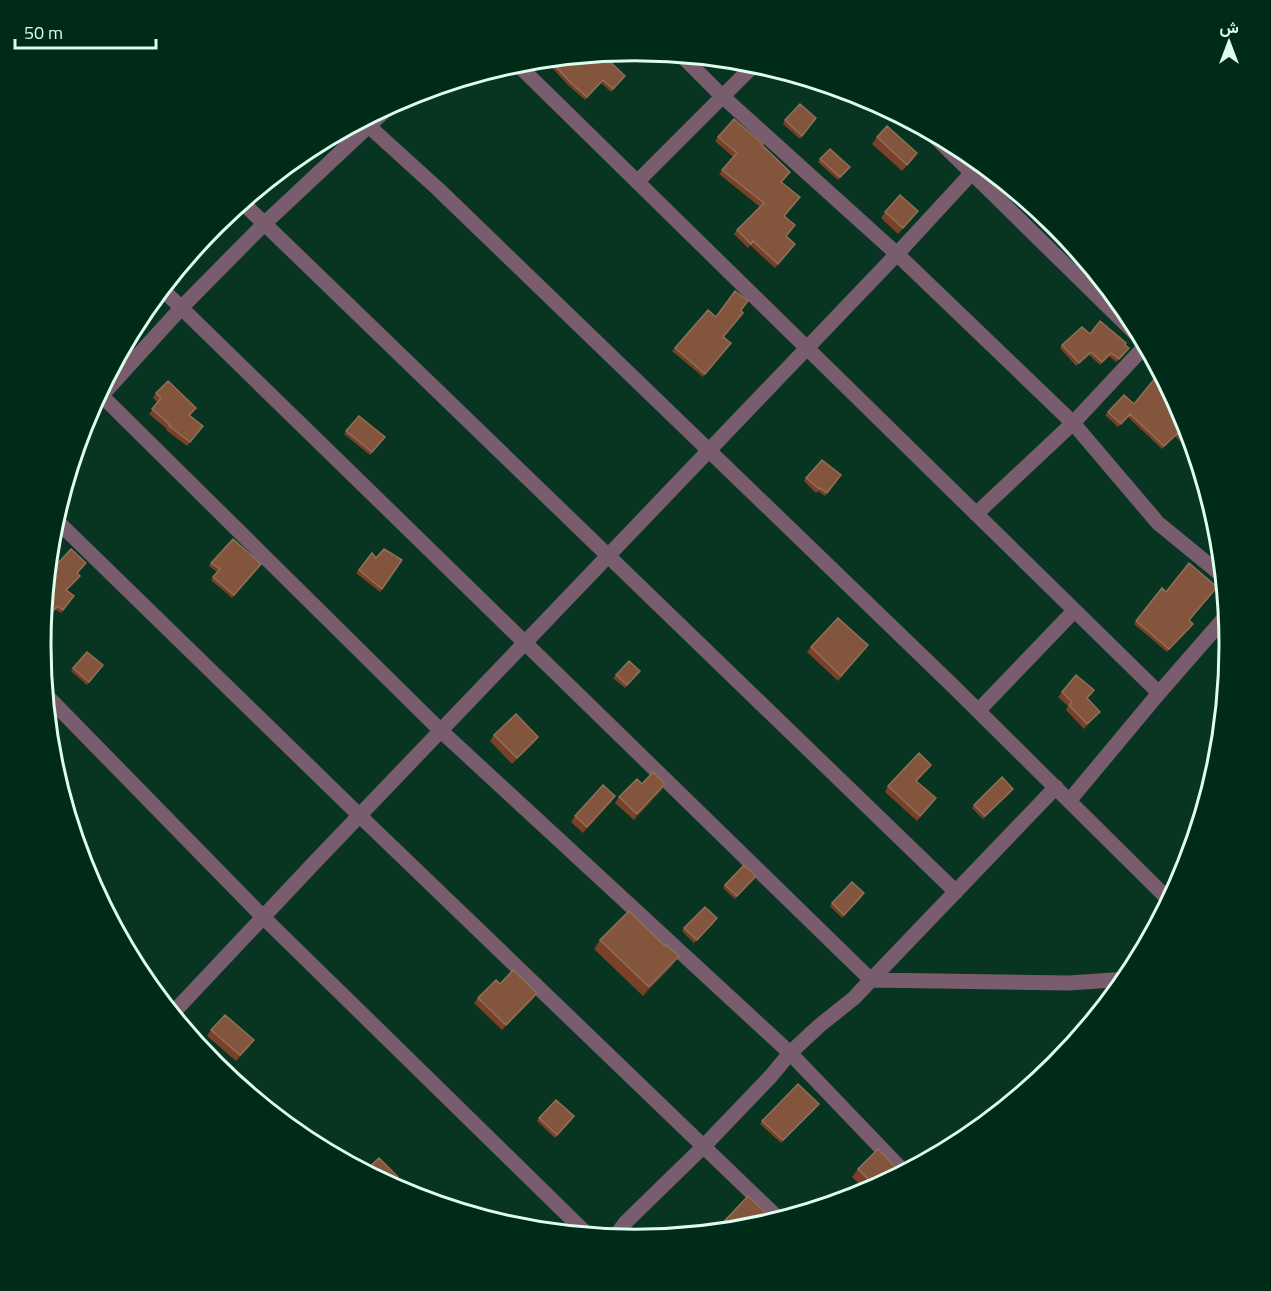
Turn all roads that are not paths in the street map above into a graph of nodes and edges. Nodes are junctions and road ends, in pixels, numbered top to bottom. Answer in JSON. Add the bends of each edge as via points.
{"nodes":[{"id":1,"x":690,"y":64,"type":"edge"},
{"id":2,"x":524,"y":71,"type":"edge"},
{"id":3,"x":747,"y":72,"type":"edge"},
{"id":4,"x":722,"y":96,"type":"junction"},
{"id":5,"x":368,"y":126,"type":"edge"},
{"id":6,"x":360,"y":130,"type":"edge"},
{"id":7,"x":974,"y":170,"type":"edge"},
{"id":8,"x":989,"y":180,"type":"edge"},
{"id":9,"x":637,"y":182,"type":"junction"},
{"id":10,"x":248,"y":208,"type":"edge"},
{"id":11,"x":264,"y":224,"type":"junction"},
{"id":12,"x":897,"y":254,"type":"junction"},
{"id":13,"x":1092,"y":281,"type":"edge"},
{"id":14,"x":169,"y":295,"type":"edge"},
{"id":15,"x":182,"y":307,"type":"junction"},
{"id":16,"x":806,"y":348,"type":"junction"},
{"id":17,"x":1140,"y":350,"type":"edge"},
{"id":18,"x":115,"y":380,"type":"edge"},
{"id":19,"x":104,"y":403,"type":"edge"},
{"id":20,"x":1073,"y":423,"type":"junction"},
{"id":21,"x":709,"y":451,"type":"junction"},
{"id":22,"x":976,"y":514,"type":"junction"},
{"id":23,"x":63,"y":527,"type":"edge"},
{"id":24,"x":608,"y":556,"type":"junction"},
{"id":25,"x":1215,"y":570,"type":"edge"},
{"id":26,"x":1074,"y":611,"type":"junction"},
{"id":27,"x":1219,"y":624,"type":"edge"},
{"id":28,"x":525,"y":643,"type":"junction"},
{"id":29,"x":1159,"y":693,"type":"junction"},
{"id":30,"x":54,"y":703,"type":"edge"},
{"id":31,"x":978,"y":711,"type":"junction"},
{"id":32,"x":440,"y":730,"type":"junction"},
{"id":33,"x":1056,"y":787,"type":"junction"},
{"id":34,"x":1069,"y":801,"type":"junction"},
{"id":35,"x":359,"y":815,"type":"junction"},
{"id":36,"x":956,"y":892,"type":"junction"},
{"id":37,"x":1164,"y":895,"type":"edge"},
{"id":38,"x":263,"y":917,"type":"junction"},
{"id":39,"x":871,"y":980,"type":"junction"},
{"id":40,"x":1114,"y":980,"type":"edge"},
{"id":41,"x":178,"y":1008,"type":"edge"},
{"id":42,"x":790,"y":1053,"type":"junction"},
{"id":43,"x":704,"y":1146,"type":"junction"},
{"id":44,"x":899,"y":1167,"type":"edge"},
{"id":45,"x":773,"y":1213,"type":"edge"},
{"id":46,"x":580,"y":1227,"type":"edge"},
{"id":47,"x":621,"y":1230,"type":"edge"}],
"edges":[{"from":1,"to":4,"type":"street"},
{"from":2,"to":9,"type":"street"},
{"from":3,"to":4,"type":"street"},
{"from":4,"to":9,"type":"street"},
{"from":4,"to":12,"type":"street"},
{"from":5,"to":21,"type":"street"},
{"from":6,"to":11,"type":"street"},
{"from":7,"to":12,"type":"street"},
{"from":8,"to":13,"type":"street"},
{"from":9,"to":16,"type":"street"},
{"from":10,"to":11,"type":"street"},
{"from":11,"to":15,"type":"street"},
{"from":11,"to":24,"type":"street"},
{"from":12,"to":16,"type":"street"},
{"from":12,"to":20,"type":"street"},
{"from":14,"to":15,"type":"street"},
{"from":15,"to":18,"type":"street"},
{"from":15,"to":28,"type":"street"},
{"from":16,"to":21,"type":"street"},
{"from":16,"to":22,"type":"street"},
{"from":17,"to":20,"type":"street"},
{"from":19,"to":32,"type":"street"},
{"from":20,"to":22,"type":"street"},
{"from":20,"to":25,"type":"street","via":[[1158,523]]},
{"from":21,"to":24,"type":"street"},
{"from":21,"to":31,"type":"street"},
{"from":22,"to":26,"type":"street"},
{"from":23,"to":35,"type":"street"},
{"from":24,"to":28,"type":"street"},
{"from":24,"to":36,"type":"street"},
{"from":26,"to":29,"type":"street"},
{"from":26,"to":31,"type":"street"},
{"from":27,"to":29,"type":"street"},
{"from":28,"to":32,"type":"street"},
{"from":28,"to":39,"type":"street"},
{"from":29,"to":34,"type":"street"},
{"from":30,"to":38,"type":"street"},
{"from":31,"to":33,"type":"street"},
{"from":32,"to":35,"type":"street"},
{"from":32,"to":42,"type":"street"},
{"from":33,"to":34,"type":"street"},
{"from":33,"to":36,"type":"street"},
{"from":34,"to":37,"type":"street"},
{"from":35,"to":38,"type":"street"},
{"from":35,"to":43,"type":"street"},
{"from":36,"to":39,"type":"street"},
{"from":38,"to":41,"type":"street"},
{"from":38,"to":46,"type":"street"},
{"from":39,"to":40,"type":"street","via":[[1069,983]]},
{"from":39,"to":42,"type":"street"},
{"from":42,"to":43,"type":"street"},
{"from":42,"to":44,"type":"street"},
{"from":43,"to":45,"type":"street"},
{"from":43,"to":47,"type":"street"}]}
